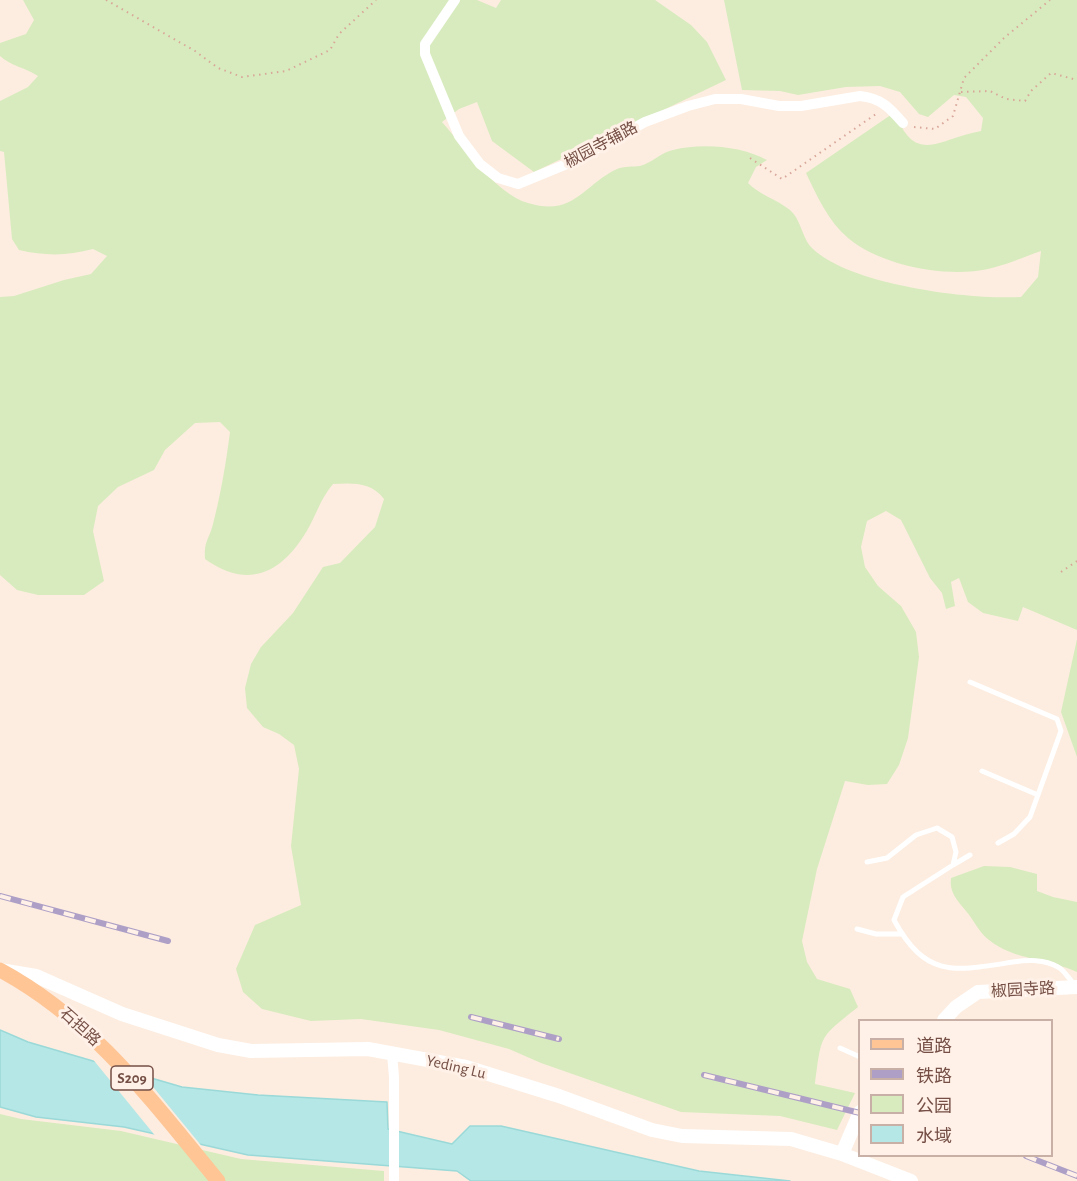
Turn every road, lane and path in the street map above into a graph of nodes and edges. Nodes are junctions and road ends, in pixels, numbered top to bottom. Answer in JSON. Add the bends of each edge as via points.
{"nodes":[{"id":1,"x":106,"y":0,"type":"edge"},
{"id":2,"x":376,"y":0,"type":"edge"},
{"id":3,"x":455,"y":0,"type":"edge"},
{"id":4,"x":1050,"y":0,"type":"edge"},
{"id":5,"x":1077,"y":80,"type":"edge"},
{"id":6,"x":960,"y":92,"type":"junction"},
{"id":7,"x":889,"y":106,"type":"junction"},
{"id":8,"x":903,"y":123,"type":"joint"},
{"id":9,"x":750,"y":158,"type":"dead end"},
{"id":10,"x":1077,"y":561,"type":"edge"},
{"id":11,"x":1061,"y":572,"type":"dead end"},
{"id":12,"x":970,"y":682,"type":"dead end"},
{"id":13,"x":982,"y":771,"type":"dead end"},
{"id":14,"x":1038,"y":795,"type":"junction"},
{"id":15,"x":998,"y":843,"type":"dead end"},
{"id":16,"x":970,"y":855,"type":"dead end"},
{"id":17,"x":867,"y":862,"type":"dead end"},
{"id":18,"x":953,"y":865,"type":"junction"},
{"id":19,"x":857,"y":928,"type":"dead end"},
{"id":20,"x":902,"y":934,"type":"junction"},
{"id":21,"x":0,"y":970,"type":"edge"},
{"id":22,"x":1077,"y":987,"type":"edge"},
{"id":23,"x":946,"y":1019,"type":"edge"},
{"id":24,"x":840,"y":1048,"type":"dead end"},
{"id":25,"x":392,"y":1054,"type":"junction"},
{"id":26,"x":858,"y":1056,"type":"edge"},
{"id":27,"x":858,"y":1117,"type":"edge"},
{"id":28,"x":842,"y":1154,"type":"junction"},
{"id":29,"x":218,"y":1181,"type":"edge"},
{"id":30,"x":394,"y":1181,"type":"edge"},
{"id":31,"x":911,"y":1181,"type":"edge"}],
"edges":[{"from":1,"to":2,"type":"path","via":[[218,68],[242,76],[286,71],[330,50],[339,34]]},
{"from":3,"to":7,"type":"street","name":"椒园寺辅路","via":[[425,44],[424,54],[459,136],[480,164],[509,183],[531,181],[645,122],[715,99],[801,106],[860,96],[878,99]]},
{"from":4,"to":6,"type":"path","via":[[964,78]]},
{"from":5,"to":6,"type":"path","via":[[1051,73],[1025,101],[1006,99],[990,91]]},
{"from":6,"to":8,"type":"path","via":[[953,116],[935,129]]},
{"from":7,"to":8,"type":"street"},
{"from":7,"to":9,"type":"path","via":[[782,179]]},
{"from":10,"to":11,"type":"path"},
{"from":12,"to":14,"type":"lane","via":[[1057,719],[1061,731]]},
{"from":13,"to":14,"type":"lane"},
{"from":14,"to":15,"type":"lane","via":[[1030,817],[1014,834]]},
{"from":16,"to":18,"type":"lane"},
{"from":17,"to":18,"type":"lane","via":[[887,858],[916,836],[937,828],[952,837],[956,852]]},
{"from":18,"to":20,"type":"lane","via":[[903,897],[894,920]]},
{"from":19,"to":20,"type":"lane","via":[[876,934]]},
{"from":20,"to":22,"type":"lane","via":[[922,956],[941,968],[961,970],[1031,960],[1059,967]]},
{"from":21,"to":25,"type":"main road","name":"Yeding Lu","via":[[36,975],[122,1014],[218,1045],[251,1051],[368,1049]]},
{"from":21,"to":29,"type":"main road","name":"石担路","number":"S209","via":[[34,988],[86,1028]]},
{"from":22,"to":23,"type":"main road","name":"椒园寺路","via":[[978,992]]},
{"from":24,"to":26,"type":"lane"},
{"from":25,"to":28,"type":"main road","name":"Yeding Lu","via":[[466,1067],[652,1130],[681,1136],[791,1138]]},
{"from":25,"to":30,"type":"street"},
{"from":27,"to":28,"type":"main road"},
{"from":28,"to":31,"type":"main road","name":"Yeding Lu"}]}
